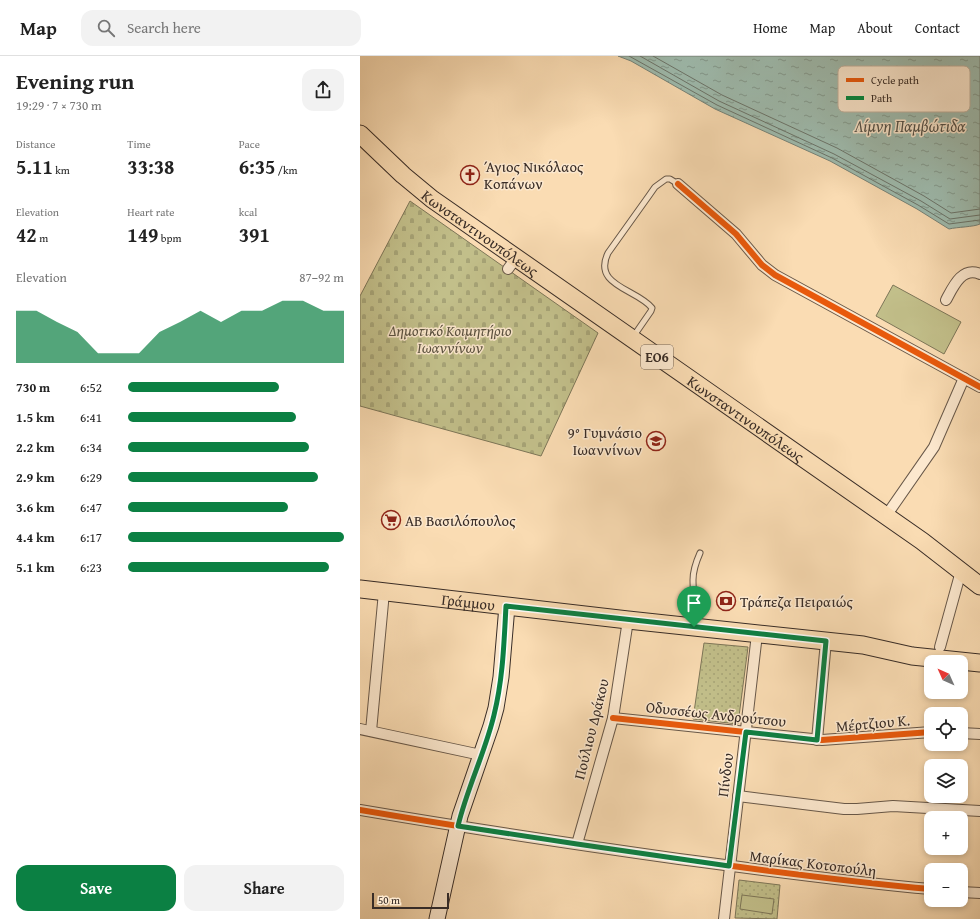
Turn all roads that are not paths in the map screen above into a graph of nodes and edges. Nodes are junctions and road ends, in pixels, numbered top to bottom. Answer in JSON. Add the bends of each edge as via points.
{"nodes":[{"id":1,"x":360,"y":134,"type":"edge"},
{"id":2,"x":678,"y":184,"type":"joint"},
{"id":3,"x":980,"y":274,"type":"edge"},
{"id":4,"x":946,"y":300,"type":"dead end"},
{"id":5,"x":631,"y":339,"type":"junction"},
{"id":6,"x":964,"y":378,"type":"junction"},
{"id":7,"x":980,"y":387,"type":"edge"},
{"id":8,"x":886,"y":516,"type":"junction"},
{"id":9,"x":700,"y":553,"type":"dead end"},
{"id":10,"x":961,"y":571,"type":"junction"},
{"id":11,"x":980,"y":586,"type":"edge"},
{"id":12,"x":360,"y":589,"type":"edge"},
{"id":13,"x":384,"y":592,"type":"junction"},
{"id":14,"x":506,"y":606,"type":"junction"},
{"id":15,"x":628,"y":620,"type":"junction"},
{"id":16,"x":694,"y":627,"type":"junction"},
{"id":17,"x":757,"y":634,"type":"junction"},
{"id":18,"x":826,"y":641,"type":"junction"},
{"id":19,"x":863,"y":645,"type":"junction"},
{"id":20,"x":940,"y":647,"type":"junction"},
{"id":21,"x":980,"y":651,"type":"edge"},
{"id":22,"x":980,"y":663,"type":"edge"},
{"id":23,"x":613,"y":718,"type":"junction"},
{"id":24,"x":360,"y":729,"type":"edge"},
{"id":25,"x":371,"y":731,"type":"junction"},
{"id":26,"x":746,"y":732,"type":"junction"},
{"id":27,"x":924,"y":732,"type":"edge"},
{"id":28,"x":968,"y":733,"type":"edge"},
{"id":29,"x":980,"y":734,"type":"edge"},
{"id":30,"x":817,"y":740,"type":"junction"},
{"id":31,"x":481,"y":755,"type":"junction"},
{"id":32,"x":738,"y":796,"type":"junction"},
{"id":33,"x":360,"y":810,"type":"edge"},
{"id":34,"x":980,"y":811,"type":"edge"},
{"id":35,"x":458,"y":826,"type":"junction"},
{"id":36,"x":577,"y":844,"type":"junction"},
{"id":37,"x":729,"y":866,"type":"junction"},
{"id":38,"x":924,"y":888,"type":"edge"},
{"id":39,"x":968,"y":892,"type":"edge"},
{"id":40,"x":980,"y":893,"type":"edge"},
{"id":41,"x":437,"y":919,"type":"edge"},
{"id":42,"x":724,"y":919,"type":"edge"}],
"edges":[{"from":1,"to":5,"type":"main road","name":"Κωνσταντινουπόλεως","number":"ΕΟ6","via":[[393,166],[512,264]]},
{"from":2,"to":5,"type":"lane","via":[[666,179],[655,187],[605,259],[604,269],[612,281],[652,308]]},
{"from":2,"to":6,"type":"street","via":[[736,234],[762,265],[775,275]]},
{"from":3,"to":4,"type":"street","via":[[973,272],[962,276],[956,281]]},
{"from":5,"to":8,"type":"main road","name":"Κωνσταντινουπόλεως","number":"ΕΟ6"},
{"from":6,"to":7,"type":"street"},
{"from":6,"to":8,"type":"street","via":[[934,447]]},
{"from":8,"to":10,"type":"main road","name":"Κωνσταντινουπόλεως","number":"ΕΟ6"},
{"from":9,"to":16,"type":"lane","via":[[693,580],[696,605]]},
{"from":10,"to":11,"type":"main road","name":"Κωνσταντινουπόλεως","number":"ΕΟ6"},
{"from":10,"to":20,"type":"street"},
{"from":12,"to":13,"type":"main road","name":"Γράμμου"},
{"from":13,"to":14,"type":"main road","name":"Γράμμου"},
{"from":13,"to":25,"type":"street"},
{"from":14,"to":15,"type":"main road","name":"Γράμμου"},
{"from":14,"to":31,"type":"street","via":[[500,686],[494,716]]},
{"from":15,"to":16,"type":"main road","name":"Γράμμου"},
{"from":15,"to":23,"type":"street","name":"Πούλιου Δράκου"},
{"from":16,"to":17,"type":"main road","name":"Γράμμου"},
{"from":17,"to":18,"type":"main road","name":"Γράμμου"},
{"from":17,"to":26,"type":"street","name":"Πίνδου"},
{"from":18,"to":19,"type":"main road","name":"Γράμμου"},
{"from":18,"to":30,"type":"street"},
{"from":19,"to":20,"type":"main road","name":"Γράμμου"},
{"from":19,"to":22,"type":"main road","name":"Γράμμου","via":[[912,656]]},
{"from":20,"to":21,"type":"main road","name":"Γράμμου"},
{"from":23,"to":26,"type":"street","name":"Οδυσσέως Ανδρούτσου"},
{"from":23,"to":36,"type":"street","name":"Πούλιου Δράκου"},
{"from":24,"to":25,"type":"street"},
{"from":25,"to":31,"type":"street"},
{"from":26,"to":30,"type":"street","name":"Οδυσσέως Ανδρούτσου"},
{"from":26,"to":32,"type":"street","name":"Πίνδου"},
{"from":27,"to":30,"type":"street","name":"Μέρτζιου Κ."},
{"from":28,"to":29,"type":"street"},
{"from":31,"to":35,"type":"street"},
{"from":32,"to":34,"type":"street","via":[[844,809],[893,806]]},
{"from":32,"to":37,"type":"street","name":"Πίνδου"},
{"from":33,"to":35,"type":"street","name":"Μαρίκας Κοτοπούλη"},
{"from":35,"to":36,"type":"street","name":"Μαρίκας Κοτοπούλη"},
{"from":35,"to":41,"type":"street"},
{"from":36,"to":37,"type":"street","name":"Μαρίκας Κοτοπούλη"},
{"from":37,"to":38,"type":"street","name":"Μαρίκας Κοτοπούλη","via":[[833,880]]},
{"from":37,"to":42,"type":"street","name":"Πίνδου"},
{"from":39,"to":40,"type":"street"}]}
